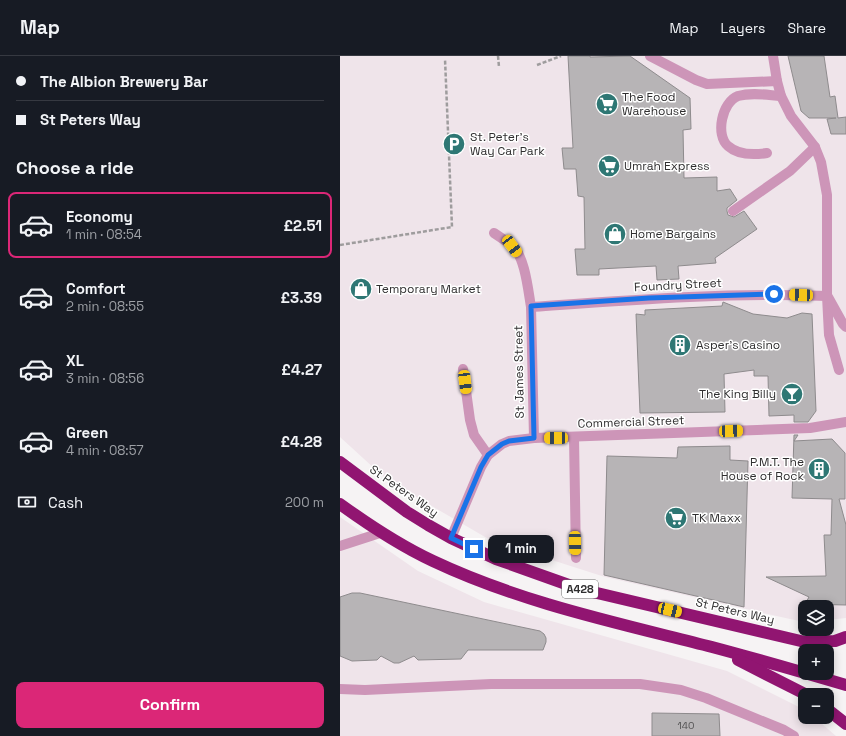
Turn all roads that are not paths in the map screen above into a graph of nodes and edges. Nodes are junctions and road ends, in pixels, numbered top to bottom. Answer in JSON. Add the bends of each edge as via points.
{"nodes":[{"id":1,"x":650,"y":56,"type":"edge"},
{"id":2,"x":773,"y":56,"type":"edge"},
{"id":3,"x":777,"y":81,"type":"junction"},
{"id":4,"x":782,"y":96,"type":"junction"},
{"id":5,"x":815,"y":147,"type":"junction"},
{"id":6,"x":767,"y":154,"type":"dead end"},
{"id":7,"x":733,"y":211,"type":"dead end"},
{"id":8,"x":494,"y":233,"type":"dead end"},
{"id":9,"x":827,"y":296,"type":"junction"},
{"id":10,"x":531,"y":306,"type":"junction"},
{"id":11,"x":846,"y":327,"type":"edge"},
{"id":12,"x":463,"y":368,"type":"dead end"},
{"id":13,"x":839,"y":370,"type":"dead end"},
{"id":14,"x":846,"y":422,"type":"edge"},
{"id":15,"x":574,"y":437,"type":"junction"},
{"id":16,"x":534,"y":438,"type":"junction"},
{"id":17,"x":488,"y":455,"type":"junction"},
{"id":18,"x":340,"y":462,"type":"edge"},
{"id":19,"x":340,"y":504,"type":"edge"},
{"id":20,"x":380,"y":533,"type":"junction"},
{"id":21,"x":451,"y":538,"type":"junction"},
{"id":22,"x":340,"y":546,"type":"edge"},
{"id":23,"x":576,"y":558,"type":"dead end"},
{"id":24,"x":846,"y":637,"type":"edge"},
{"id":25,"x":712,"y":648,"type":"junction"},
{"id":26,"x":846,"y":686,"type":"edge"},
{"id":27,"x":340,"y":689,"type":"edge"},
{"id":28,"x":798,"y":691,"type":"edge"},
{"id":29,"x":834,"y":715,"type":"edge"},
{"id":30,"x":846,"y":724,"type":"edge"},
{"id":31,"x":781,"y":733,"type":"edge"},
{"id":32,"x":794,"y":736,"type":"edge"}],
"edges":[{"from":1,"to":3,"type":"street","via":[[707,84]]},
{"from":2,"to":3,"type":"street"},
{"from":3,"to":4,"type":"street"},
{"from":4,"to":5,"type":"street","via":[[791,116]]},
{"from":4,"to":6,"type":"street","via":[[737,96],[725,108],[722,118],[722,137],[728,146],[744,154]]},
{"from":5,"to":7,"type":"street","via":[[790,171]]},
{"from":5,"to":9,"type":"street","via":[[821,162],[827,195]]},
{"from":8,"to":10,"type":"street","name":"St James Street","via":[[512,246],[520,256]]},
{"from":9,"to":10,"type":"street","name":"Foundry Street","via":[[732,295]]},
{"from":9,"to":11,"type":"street"},
{"from":9,"to":13,"type":"street","via":[[829,335]]},
{"from":10,"to":16,"type":"street","name":"St James Street"},
{"from":12,"to":17,"type":"street","via":[[474,435]]},
{"from":14,"to":15,"type":"street","name":"Commercial Street","via":[[810,428]]},
{"from":15,"to":16,"type":"street","name":"Commercial Street"},
{"from":15,"to":23,"type":"street"},
{"from":16,"to":17,"type":"street","name":"Commercial Street","via":[[509,441]]},
{"from":17,"to":21,"type":"street","name":"Commercial Street"},
{"from":18,"to":21,"type":"highway","name":"St Peters Way","number":"A428","via":[[407,512]]},
{"from":19,"to":20,"type":"highway","number":"A428"},
{"from":20,"to":22,"type":"street"},
{"from":20,"to":25,"type":"highway","number":"A428","via":[[433,561],[497,587],[563,609]]},
{"from":21,"to":24,"type":"highway","name":"St Peters Way","number":"A428","via":[[496,559],[580,589],[805,642],[835,641]]},
{"from":25,"to":26,"type":"highway","number":"A428"},
{"from":25,"to":28,"type":"highway"},
{"from":27,"to":31,"type":"street","via":[[491,684],[640,684],[687,692],[713,701]]},
{"from":29,"to":30,"type":"highway"},
{"from":31,"to":32,"type":"street"}]}
